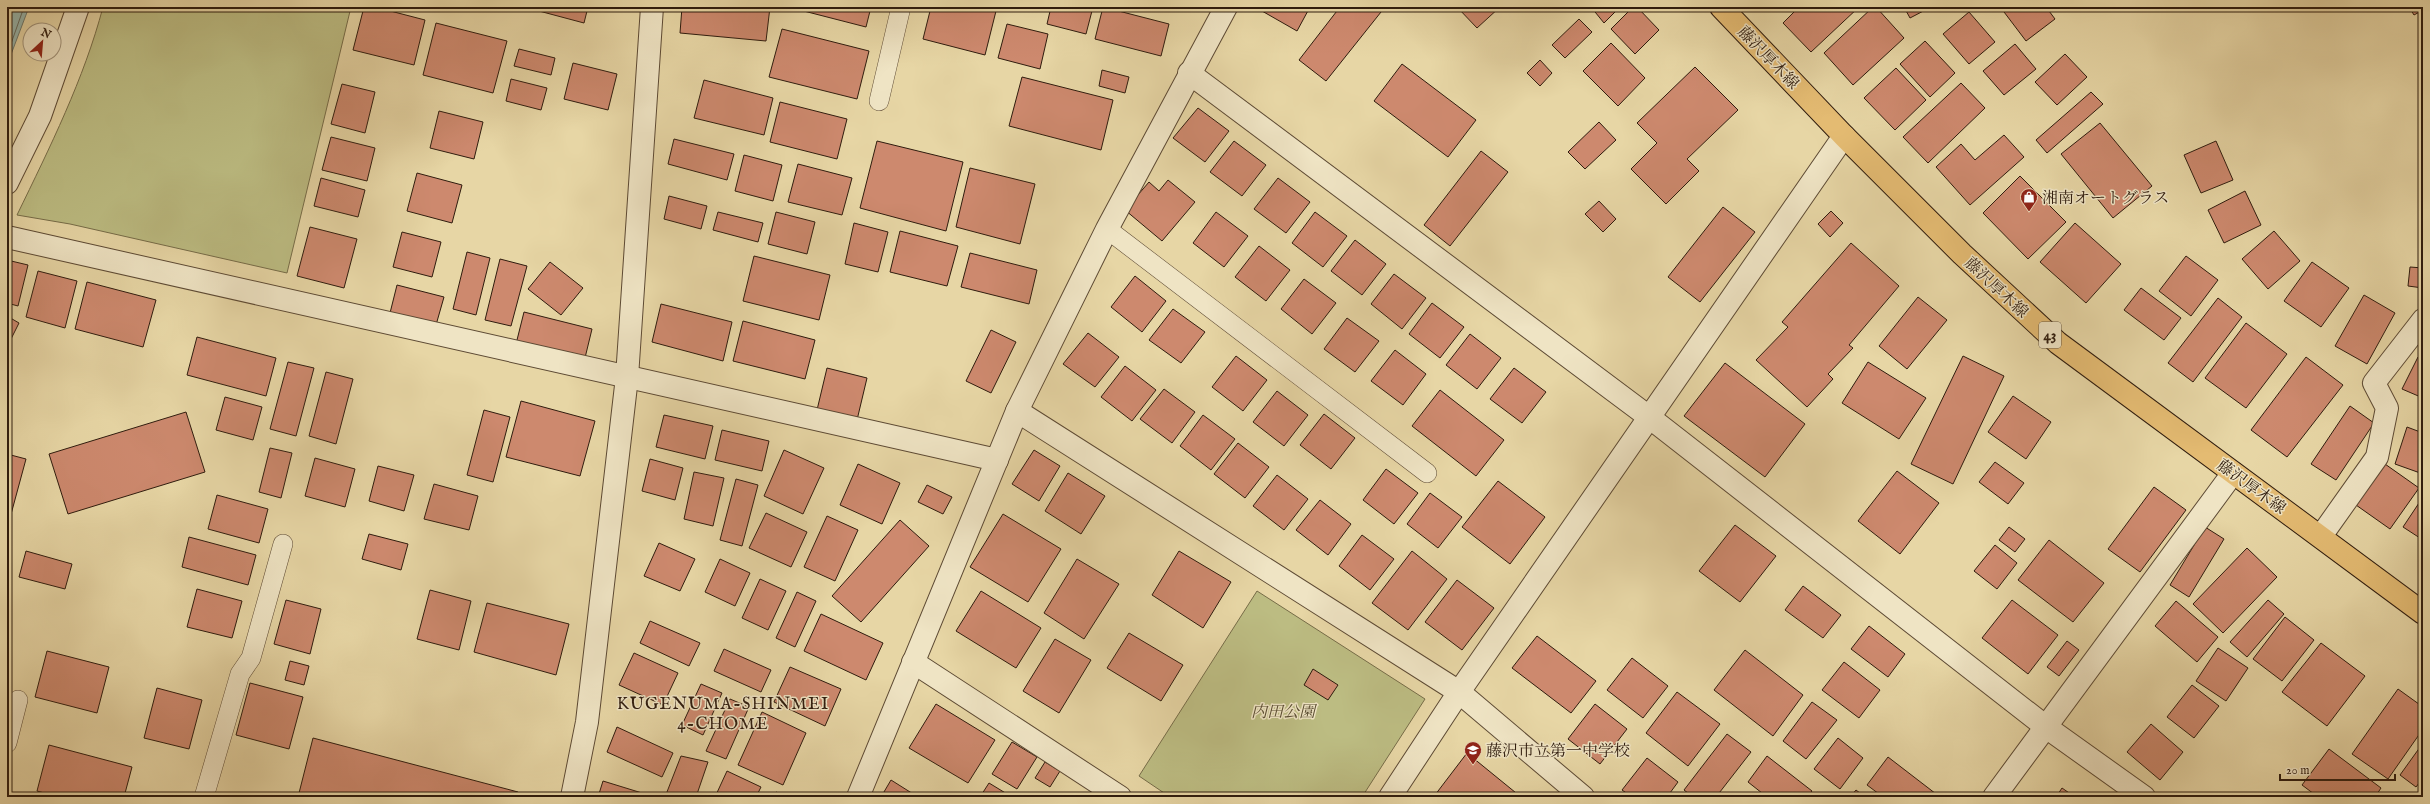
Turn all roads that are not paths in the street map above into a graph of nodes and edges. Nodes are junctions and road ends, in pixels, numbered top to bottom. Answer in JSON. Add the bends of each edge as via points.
{"nodes":[{"id":1,"x":78,"y":7,"type":"edge"},
{"id":2,"x":652,"y":7,"type":"edge"},
{"id":3,"x":901,"y":7,"type":"edge"},
{"id":4,"x":1226,"y":7,"type":"edge"},
{"id":5,"x":1721,"y":7,"type":"edge"},
{"id":6,"x":1189,"y":73,"type":"junction"},
{"id":7,"x":879,"y":101,"type":"dead end"},
{"id":8,"x":1844,"y":136,"type":"junction"},
{"id":9,"x":7,"y":184,"type":"edge"},
{"id":10,"x":1108,"y":229,"type":"junction"},
{"id":11,"x":7,"y":237,"type":"edge"},
{"id":12,"x":2423,"y":320,"type":"edge"},
{"id":13,"x":627,"y":377,"type":"junction"},
{"id":14,"x":1017,"y":411,"type":"junction"},
{"id":15,"x":1649,"y":417,"type":"junction"},
{"id":16,"x":997,"y":460,"type":"junction"},
{"id":17,"x":1427,"y":473,"type":"dead end"},
{"id":18,"x":2233,"y":473,"type":"junction"},
{"id":19,"x":2321,"y":536,"type":"junction"},
{"id":20,"x":283,"y":544,"type":"dead end"},
{"id":21,"x":2423,"y":614,"type":"edge"},
{"id":22,"x":913,"y":662,"type":"junction"},
{"id":23,"x":1459,"y":692,"type":"junction"},
{"id":24,"x":18,"y":700,"type":"dead end"},
{"id":25,"x":2046,"y":727,"type":"junction"},
{"id":26,"x":7,"y":742,"type":"edge"},
{"id":27,"x":204,"y":797,"type":"edge"},
{"id":28,"x":572,"y":797,"type":"edge"},
{"id":29,"x":858,"y":797,"type":"edge"},
{"id":30,"x":1120,"y":797,"type":"edge"},
{"id":31,"x":1390,"y":797,"type":"edge"},
{"id":32,"x":1583,"y":797,"type":"edge"},
{"id":33,"x":1994,"y":797,"type":"edge"},
{"id":34,"x":2144,"y":797,"type":"edge"}],
"edges":[{"from":1,"to":9,"type":"street","via":[[40,116]]},
{"from":2,"to":13,"type":"street"},
{"from":3,"to":7,"type":"lane"},
{"from":4,"to":6,"type":"street"},
{"from":5,"to":8,"type":"main road","name":"藤沢厚木線","number":"43"},
{"from":6,"to":10,"type":"street"},
{"from":6,"to":15,"type":"street"},
{"from":8,"to":15,"type":"street"},
{"from":8,"to":18,"type":"main road","name":"藤沢厚木線","number":"43","via":[[1962,254],[2058,343]]},
{"from":10,"to":14,"type":"street"},
{"from":10,"to":17,"type":"lane"},
{"from":11,"to":13,"type":"street"},
{"from":12,"to":19,"type":"street","via":[[2374,383],[2388,408],[2377,457]]},
{"from":13,"to":16,"type":"street"},
{"from":13,"to":28,"type":"street","via":[[587,722]]},
{"from":14,"to":16,"type":"street"},
{"from":14,"to":23,"type":"street"},
{"from":15,"to":23,"type":"street"},
{"from":15,"to":25,"type":"street"},
{"from":16,"to":22,"type":"street"},
{"from":18,"to":19,"type":"main road","name":"藤沢厚木線","number":"43"},
{"from":18,"to":25,"type":"street"},
{"from":19,"to":21,"type":"main road","name":"藤沢厚木線","number":"43"},
{"from":20,"to":27,"type":"lane","via":[[251,658],[240,674]]},
{"from":22,"to":29,"type":"street"},
{"from":22,"to":30,"type":"street"},
{"from":23,"to":31,"type":"street"},
{"from":23,"to":32,"type":"street"},
{"from":24,"to":26,"type":"lane"},
{"from":25,"to":33,"type":"street"},
{"from":25,"to":34,"type":"street"}]}
